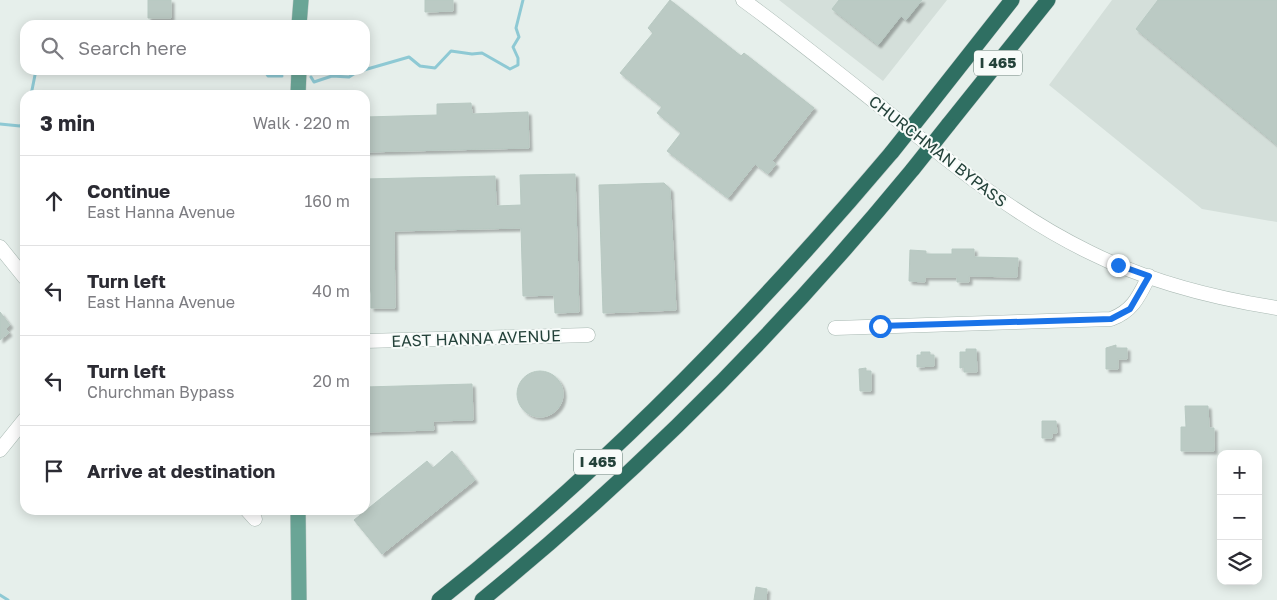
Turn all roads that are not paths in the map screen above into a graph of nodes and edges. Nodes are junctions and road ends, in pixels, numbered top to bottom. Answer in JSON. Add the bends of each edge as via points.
{"nodes":[{"id":1,"x":743,"y":0,"type":"edge"},
{"id":2,"x":1012,"y":0,"type":"edge"},
{"id":3,"x":1048,"y":0,"type":"edge"},
{"id":4,"x":298,"y":75,"type":"edge"},
{"id":5,"x":298,"y":90,"type":"edge"},
{"id":6,"x":0,"y":247,"type":"edge"},
{"id":7,"x":20,"y":272,"type":"edge"},
{"id":8,"x":1149,"y":276,"type":"junction"},
{"id":9,"x":1277,"y":308,"type":"edge"},
{"id":10,"x":835,"y":328,"type":"dead end"},
{"id":11,"x":588,"y":335,"type":"dead end"},
{"id":12,"x":370,"y":341,"type":"edge"},
{"id":13,"x":20,"y":424,"type":"edge"},
{"id":14,"x":0,"y":450,"type":"edge"},
{"id":15,"x":298,"y":515,"type":"edge"},
{"id":16,"x":299,"y":600,"type":"edge"},
{"id":17,"x":439,"y":600,"type":"edge"},
{"id":18,"x":482,"y":600,"type":"edge"}],
"edges":[{"from":1,"to":8,"type":"street","name":"CHURCHMAN BYPASS","via":[[993,195],[1088,252]]},
{"from":2,"to":17,"type":"highway","number":"I 465","bridge":true,"via":[[892,152],[753,309],[664,400],[549,506]]},
{"from":3,"to":18,"type":"highway","number":"I 465","bridge":true,"via":[[913,169],[798,301],[684,419],[553,540]]},
{"from":4,"to":5,"type":"main road"},
{"from":6,"to":7,"type":"street"},
{"from":8,"to":9,"type":"street","via":[[1202,292]]},
{"from":8,"to":10,"type":"street","via":[[1130,309],[1111,319]]},
{"from":11,"to":12,"type":"street","name":"EAST HANNA AVENUE"},
{"from":13,"to":14,"type":"street"},
{"from":15,"to":16,"type":"main road"}]}
